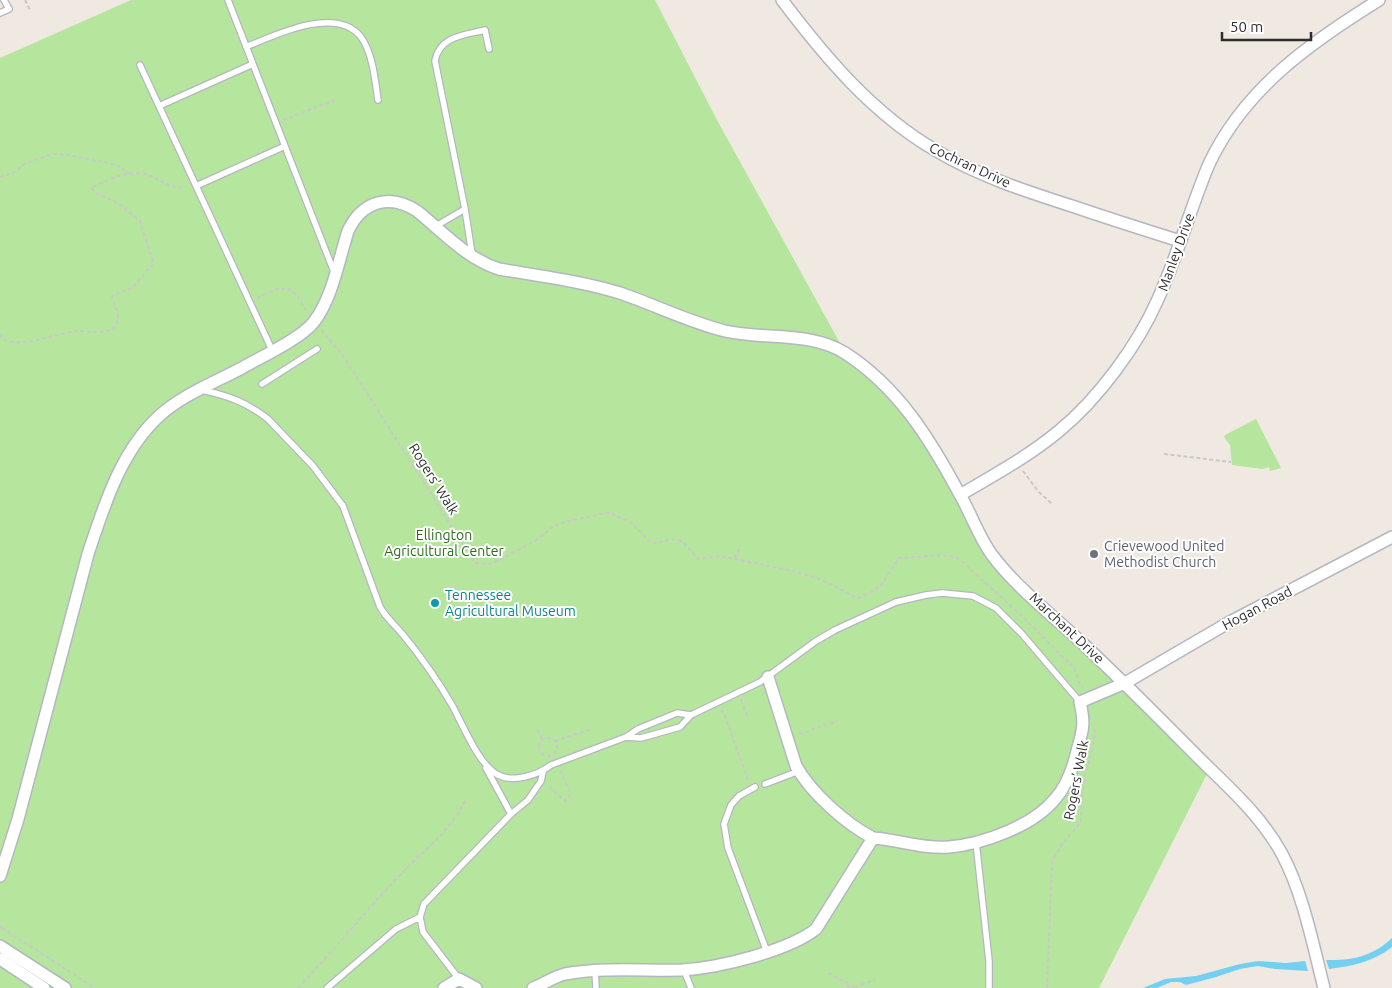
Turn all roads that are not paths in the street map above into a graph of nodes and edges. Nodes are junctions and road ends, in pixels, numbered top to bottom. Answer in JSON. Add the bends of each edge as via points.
{"nodes":[{"id":1,"x":4,"y":0,"type":"edge"},
{"id":2,"x":228,"y":0,"type":"edge"},
{"id":3,"x":782,"y":0,"type":"edge"},
{"id":4,"x":1379,"y":0,"type":"edge"},
{"id":5,"x":0,"y":13,"type":"edge"},
{"id":6,"x":246,"y":47,"type":"junction"},
{"id":7,"x":488,"y":50,"type":"dead end"},
{"id":8,"x":253,"y":64,"type":"junction"},
{"id":9,"x":140,"y":65,"type":"dead end"},
{"id":10,"x":378,"y":100,"type":"dead end"},
{"id":11,"x":159,"y":106,"type":"junction"},
{"id":12,"x":285,"y":146,"type":"junction"},
{"id":13,"x":194,"y":185,"type":"junction"},
{"id":14,"x":465,"y":209,"type":"junction"},
{"id":15,"x":436,"y":226,"type":"junction"},
{"id":16,"x":1180,"y":241,"type":"junction"},
{"id":17,"x":472,"y":256,"type":"junction"},
{"id":18,"x":335,"y":274,"type":"junction"},
{"id":19,"x":317,"y":348,"type":"dead end"},
{"id":20,"x":272,"y":350,"type":"junction"},
{"id":21,"x":262,"y":384,"type":"dead end"},
{"id":22,"x":200,"y":390,"type":"junction"},
{"id":23,"x":960,"y":494,"type":"junction"},
{"id":24,"x":1392,"y":537,"type":"edge"},
{"id":25,"x":768,"y":677,"type":"junction"},
{"id":26,"x":1125,"y":683,"type":"junction"},
{"id":27,"x":1086,"y":700,"type":"junction"},
{"id":28,"x":691,"y":715,"type":"junction"},
{"id":29,"x":626,"y":737,"type":"junction"},
{"id":30,"x":484,"y":764,"type":"junction"},
{"id":31,"x":799,"y":771,"type":"junction"},
{"id":32,"x":543,"y":772,"type":"junction"},
{"id":33,"x":765,"y":784,"type":"dead end"},
{"id":34,"x":753,"y":787,"type":"road end"},
{"id":35,"x":511,"y":814,"type":"junction"},
{"id":36,"x":873,"y":838,"type":"junction"},
{"id":37,"x":976,"y":842,"type":"junction"},
{"id":38,"x":0,"y":876,"type":"edge"},
{"id":39,"x":420,"y":917,"type":"junction"},
{"id":40,"x":0,"y":946,"type":"edge"},
{"id":41,"x":767,"y":952,"type":"junction"},
{"id":42,"x":0,"y":959,"type":"edge"},
{"id":43,"x":595,"y":970,"type":"junction"},
{"id":44,"x":684,"y":970,"type":"junction"},
{"id":45,"x":459,"y":979,"type":"junction"},
{"id":46,"x":44,"y":988,"type":"edge"},
{"id":47,"x":65,"y":988,"type":"edge"},
{"id":48,"x":327,"y":988,"type":"edge"},
{"id":49,"x":444,"y":988,"type":"edge"},
{"id":50,"x":476,"y":988,"type":"edge"},
{"id":51,"x":533,"y":988,"type":"edge"},
{"id":52,"x":596,"y":988,"type":"edge"},
{"id":53,"x":691,"y":988,"type":"edge"},
{"id":54,"x":989,"y":988,"type":"edge"},
{"id":55,"x":1324,"y":988,"type":"edge"}],
"edges":[{"from":1,"to":5,"type":"lane","via":[[8,9]]},
{"from":2,"to":6,"type":"lane"},
{"from":3,"to":16,"type":"street","name":"Cochran Drive","via":[[859,91],[934,150],[1014,186]]},
{"from":4,"to":16,"type":"street","name":"Manley Drive","via":[[1292,60],[1251,100],[1215,151]]},
{"from":6,"to":8,"type":"lane"},
{"from":6,"to":10,"type":"lane","via":[[298,26],[348,26],[366,45]]},
{"from":7,"to":14,"type":"lane","via":[[485,30],[444,43],[436,61]]},
{"from":8,"to":11,"type":"lane"},
{"from":8,"to":12,"type":"lane"},
{"from":9,"to":11,"type":"lane"},
{"from":11,"to":13,"type":"lane"},
{"from":12,"to":13,"type":"lane"},
{"from":12,"to":18,"type":"lane"},
{"from":13,"to":20,"type":"lane"},
{"from":14,"to":15,"type":"lane"},
{"from":14,"to":17,"type":"lane"},
{"from":15,"to":17,"type":"street","name":"Marchant Drive"},
{"from":15,"to":18,"type":"street","name":"Marchant Drive","via":[[408,205],[391,201],[376,203],[352,224]]},
{"from":16,"to":23,"type":"street","name":"Manley Drive","via":[[1155,306],[1126,355],[1082,409],[1017,461]]},
{"from":17,"to":23,"type":"street","name":"Marchant Drive","via":[[499,269],[618,293],[728,332],[805,340],[846,354],[905,406]]},
{"from":18,"to":20,"type":"street","name":"Marchant Drive","via":[[324,306],[314,322],[306,331]]},
{"from":19,"to":21,"type":"lane"},
{"from":20,"to":22,"type":"street"},
{"from":22,"to":30,"type":"lane","via":[[236,399],[260,413],[313,466],[345,510],[384,615],[429,669]]},
{"from":22,"to":38,"type":"street","via":[[159,416],[141,435],[113,484],[88,554]]},
{"from":23,"to":26,"type":"street","name":"Marchant Drive","via":[[984,544],[998,562]]},
{"from":24,"to":26,"type":"street","name":"Hogan Road","via":[[1228,623]]},
{"from":25,"to":27,"type":"lane","via":[[816,641],[896,602],[934,594],[963,594],[996,608]]},
{"from":25,"to":28,"type":"lane"},
{"from":25,"to":31,"type":"street"},
{"from":26,"to":27,"type":"street","name":"Hogan Road"},
{"from":26,"to":55,"type":"street","name":"Marchant Drive","via":[[1230,788],[1273,839],[1293,876]]},
{"from":27,"to":37,"type":"street","via":[[1084,728],[1074,762],[1064,787],[1055,799],[1024,823]]},
{"from":28,"to":29,"type":"lane","via":[[677,713]]},
{"from":28,"to":29,"type":"lane","via":[[680,727],[640,738]]},
{"from":29,"to":32,"type":"lane","via":[[557,763]]},
{"from":30,"to":32,"type":"lane","via":[[508,779]]},
{"from":30,"to":35,"type":"lane"},
{"from":31,"to":33,"type":"lane"},
{"from":31,"to":36,"type":"street","via":[[829,806]]},
{"from":32,"to":35,"type":"lane","via":[[528,800]]},
{"from":34,"to":41,"type":"lane","via":[[739,796],[724,824],[728,848]]},
{"from":35,"to":39,"type":"lane","via":[[424,904]]},
{"from":36,"to":37,"type":"street","via":[[928,847]]},
{"from":36,"to":41,"type":"street","via":[[816,928]]},
{"from":37,"to":54,"type":"lane"},
{"from":39,"to":45,"type":"lane","via":[[423,932]]},
{"from":39,"to":48,"type":"lane","via":[[396,930]]},
{"from":40,"to":47,"type":"street"},
{"from":41,"to":44,"type":"street"},
{"from":42,"to":46,"type":"street"},
{"from":43,"to":44,"type":"street"},
{"from":43,"to":51,"type":"street","via":[[557,976]]},
{"from":43,"to":52,"type":"lane"},
{"from":44,"to":53,"type":"lane"},
{"from":45,"to":49,"type":"street"},
{"from":45,"to":50,"type":"street"}]}
